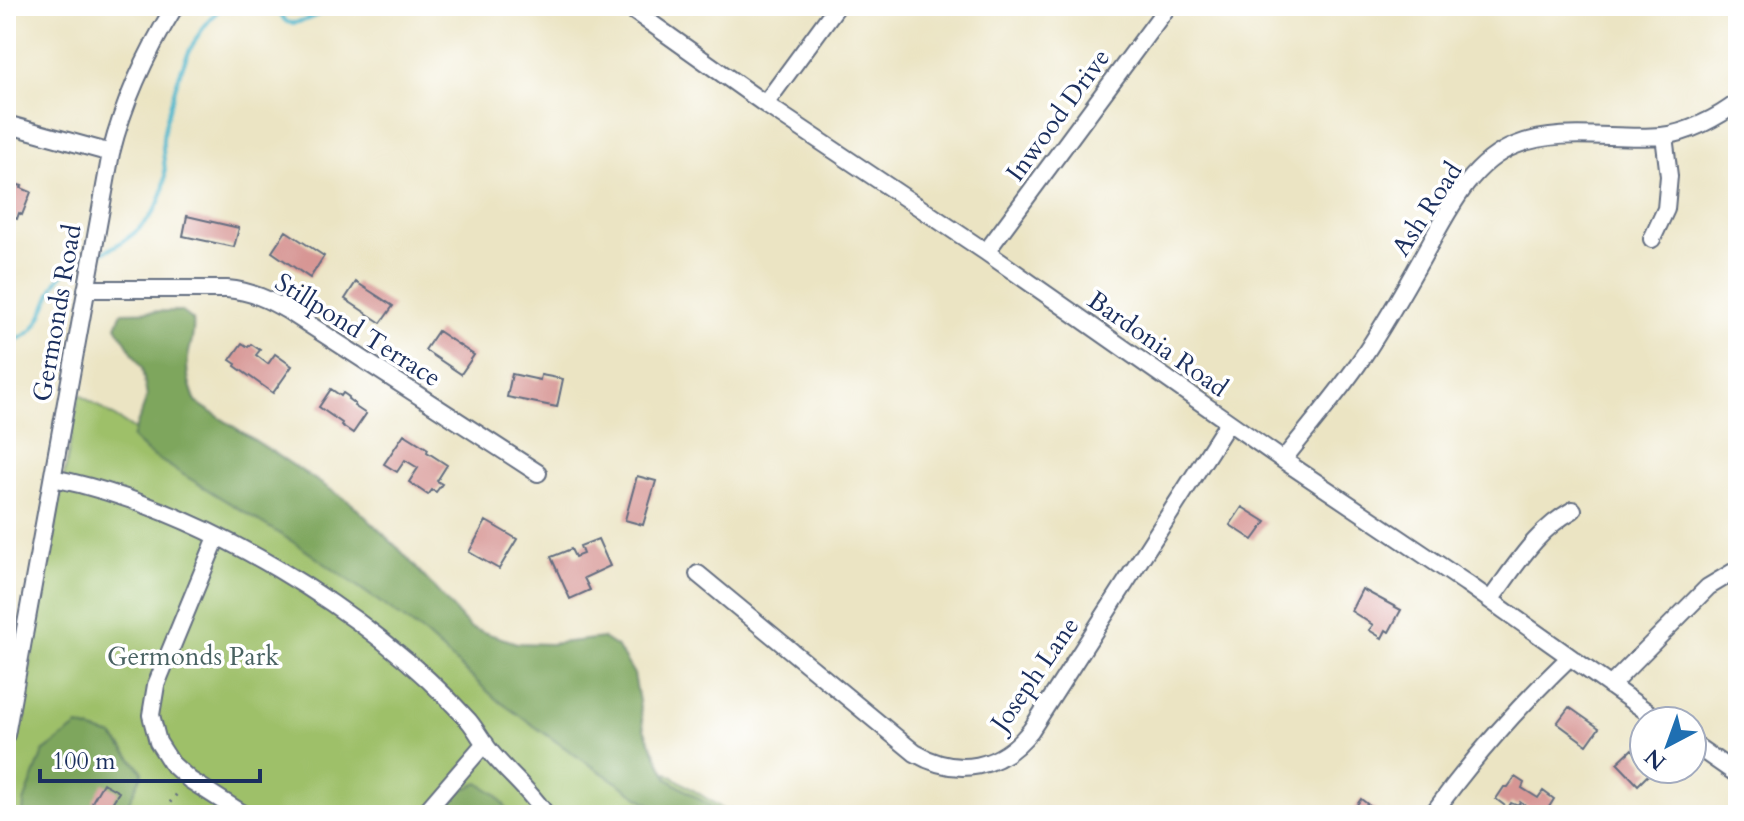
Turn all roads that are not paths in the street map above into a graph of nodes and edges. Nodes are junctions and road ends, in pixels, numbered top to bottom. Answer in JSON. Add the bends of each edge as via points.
{"nodes":[{"id":1,"x":175,"y":6,"type":"edge"},
{"id":2,"x":627,"y":6,"type":"edge"},
{"id":3,"x":837,"y":6,"type":"edge"},
{"id":4,"x":1168,"y":6,"type":"edge"},
{"id":5,"x":1738,"y":102,"type":"edge"},
{"id":6,"x":765,"y":104,"type":"junction"},
{"id":7,"x":6,"y":124,"type":"edge"},
{"id":8,"x":1664,"y":136,"type":"junction"},
{"id":9,"x":111,"y":153,"type":"junction"},
{"id":10,"x":1652,"y":239,"type":"dead end"},
{"id":11,"x":986,"y":252,"type":"junction"},
{"id":12,"x":86,"y":289,"type":"junction"},
{"id":13,"x":1228,"y":423,"type":"junction"},
{"id":14,"x":1283,"y":460,"type":"junction"},
{"id":15,"x":538,"y":473,"type":"dead end"},
{"id":16,"x":53,"y":478,"type":"junction"},
{"id":17,"x":1573,"y":510,"type":"dead end"},
{"id":18,"x":217,"y":537,"type":"junction"},
{"id":19,"x":1733,"y":572,"type":"dead end"},
{"id":20,"x":698,"y":574,"type":"dead end"},
{"id":21,"x":1490,"y":600,"type":"junction"},
{"id":22,"x":1570,"y":657,"type":"junction"},
{"id":23,"x":1610,"y":686,"type":"junction"},
{"id":24,"x":1637,"y":705,"type":"edge"},
{"id":25,"x":6,"y":735,"type":"edge"},
{"id":26,"x":485,"y":743,"type":"junction"},
{"id":27,"x":1708,"y":754,"type":"edge"},
{"id":28,"x":1738,"y":775,"type":"edge"},
{"id":29,"x":245,"y":815,"type":"edge"},
{"id":30,"x":423,"y":815,"type":"edge"},
{"id":31,"x":546,"y":815,"type":"edge"},
{"id":32,"x":1432,"y":815,"type":"edge"}],
"edges":[{"from":1,"to":9,"type":"street","name":"Germonds Road","via":[[137,77]]},
{"from":2,"to":6,"type":"street","name":"Bardonia Road"},
{"from":3,"to":6,"type":"street"},
{"from":4,"to":11,"type":"street","name":"Inwood Drive"},
{"from":5,"to":8,"type":"street","name":"Ash Road","via":[[1724,113]]},
{"from":6,"to":11,"type":"street","name":"Bardonia Road"},
{"from":7,"to":9,"type":"street"},
{"from":8,"to":10,"type":"street","via":[[1666,209]]},
{"from":8,"to":14,"type":"street","name":"Ash Road","via":[[1550,136],[1515,145],[1488,162],[1463,188],[1357,366]]},
{"from":9,"to":12,"type":"street","name":"Germonds Road"},
{"from":11,"to":13,"type":"street","name":"Bardonia Road"},
{"from":12,"to":15,"type":"street","name":"Stillpond Terrace","via":[[227,289],[266,299]]},
{"from":12,"to":16,"type":"street","name":"Germonds Road"},
{"from":13,"to":14,"type":"street","name":"Bardonia Road"},
{"from":13,"to":20,"type":"street","name":"Joseph Lane","via":[[1031,730],[1010,752],[981,765],[945,766],[915,753]]},
{"from":14,"to":21,"type":"street","name":"Bardonia Road"},
{"from":16,"to":18,"type":"street","via":[[101,490]]},
{"from":16,"to":25,"type":"street","name":"Germonds Road"},
{"from":17,"to":21,"type":"street","via":[[1538,536]]},
{"from":18,"to":26,"type":"street","via":[[302,584],[368,630],[439,691]]},
{"from":18,"to":29,"type":"street","via":[[151,706],[155,734],[172,764]]},
{"from":19,"to":23,"type":"street","via":[[1708,587]]},
{"from":21,"to":22,"type":"street","name":"Bardonia Road"},
{"from":22,"to":23,"type":"street","name":"Bardonia Road"},
{"from":22,"to":32,"type":"street","via":[[1504,723]]},
{"from":23,"to":24,"type":"street","name":"Bardonia Road"},
{"from":26,"to":30,"type":"street"},
{"from":26,"to":31,"type":"street"},
{"from":27,"to":28,"type":"street"}]}
